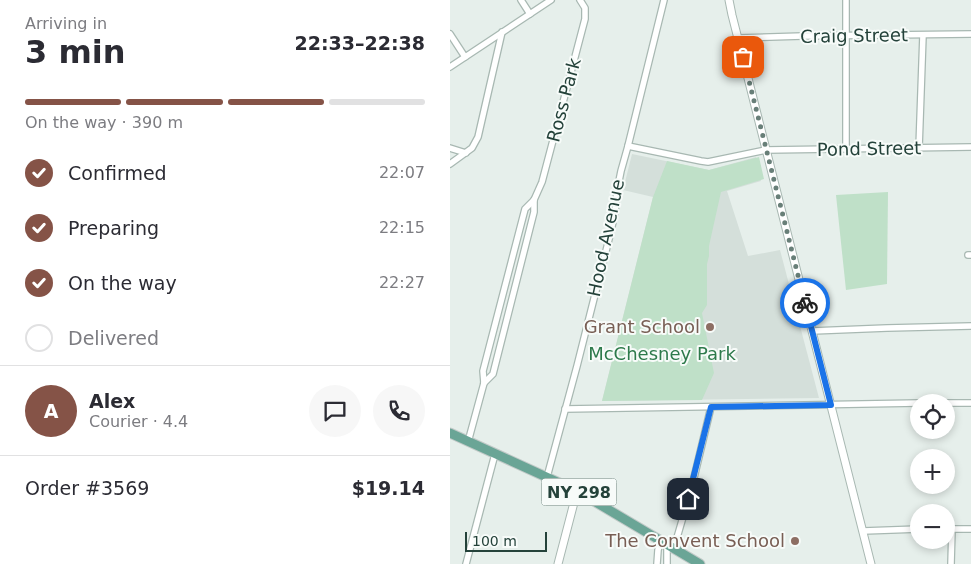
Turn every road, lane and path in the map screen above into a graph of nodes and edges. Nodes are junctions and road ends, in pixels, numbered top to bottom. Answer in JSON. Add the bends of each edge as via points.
{"nodes":[{"id":1,"x":521,"y":0,"type":"edge"},
{"id":2,"x":551,"y":0,"type":"edge"},
{"id":3,"x":580,"y":0,"type":"edge"},
{"id":4,"x":664,"y":0,"type":"edge"},
{"id":5,"x":729,"y":0,"type":"edge"},
{"id":6,"x":846,"y":0,"type":"edge"},
{"id":7,"x":530,"y":14,"type":"junction"},
{"id":8,"x":502,"y":32,"type":"junction"},
{"id":9,"x":450,"y":34,"type":"edge"},
{"id":10,"x":971,"y":34,"type":"edge"},
{"id":11,"x":846,"y":35,"type":"junction"},
{"id":12,"x":923,"y":35,"type":"junction"},
{"id":13,"x":738,"y":38,"type":"junction"},
{"id":14,"x":465,"y":57,"type":"junction"},
{"id":15,"x":450,"y":66,"type":"edge"},
{"id":16,"x":628,"y":146,"type":"junction"},
{"id":17,"x":971,"y":147,"type":"edge"},
{"id":18,"x":450,"y":148,"type":"edge"},
{"id":19,"x":919,"y":148,"type":"junction"},
{"id":20,"x":846,"y":149,"type":"junction"},
{"id":21,"x":766,"y":150,"type":"junction"},
{"id":22,"x":466,"y":153,"type":"junction"},
{"id":23,"x":450,"y":164,"type":"edge"},
{"id":24,"x":534,"y":200,"type":"junction"},
{"id":25,"x":971,"y":326,"type":"edge"},
{"id":26,"x":812,"y":331,"type":"junction"},
{"id":27,"x":484,"y":383,"type":"junction"},
{"id":28,"x":910,"y":403,"type":"edge"},
{"id":29,"x":955,"y":403,"type":"edge"},
{"id":30,"x":971,"y":403,"type":"edge"},
{"id":31,"x":831,"y":405,"type":"junction"},
{"id":32,"x":711,"y":407,"type":"junction"},
{"id":33,"x":565,"y":409,"type":"junction"},
{"id":34,"x":450,"y":434,"type":"edge"},
{"id":35,"x":468,"y":442,"type":"junction"},
{"id":36,"x":495,"y":454,"type":"junction"},
{"id":37,"x":547,"y":477,"type":"junction"},
{"id":38,"x":577,"y":491,"type":"junction"},
{"id":39,"x":955,"y":529,"type":"edge"},
{"id":40,"x":971,"y":529,"type":"edge"},
{"id":41,"x":910,"y":530,"type":"edge"},
{"id":42,"x":863,"y":531,"type":"junction"},
{"id":43,"x":667,"y":544,"type":"junction"},
{"id":44,"x":950,"y":549,"type":"edge"},
{"id":45,"x":466,"y":564,"type":"edge"},
{"id":46,"x":558,"y":564,"type":"edge"},
{"id":47,"x":657,"y":564,"type":"edge"},
{"id":48,"x":666,"y":564,"type":"edge"},
{"id":49,"x":700,"y":564,"type":"edge"},
{"id":50,"x":871,"y":564,"type":"edge"},
{"id":51,"x":951,"y":564,"type":"edge"}],
"edges":[{"from":1,"to":7,"type":"street"},
{"from":2,"to":7,"type":"street"},
{"from":3,"to":24,"type":"street","name":"Ross Park","via":[[585,8],[585,19],[542,182]]},
{"from":4,"to":16,"type":"street","name":"Hood Avenue"},
{"from":5,"to":13,"type":"street"},
{"from":6,"to":11,"type":"street"},
{"from":7,"to":8,"type":"street"},
{"from":8,"to":14,"type":"street"},
{"from":8,"to":22,"type":"street","via":[[478,137]]},
{"from":9,"to":14,"type":"street"},
{"from":10,"to":12,"type":"street","name":"Craig Street"},
{"from":11,"to":12,"type":"street","name":"Craig Street"},
{"from":11,"to":13,"type":"street","name":"Craig Street"},
{"from":11,"to":20,"type":"street"},
{"from":12,"to":19,"type":"street"},
{"from":13,"to":21,"type":"street"},
{"from":14,"to":15,"type":"street"},
{"from":16,"to":21,"type":"street","name":"Pond Street","via":[[701,162]]},
{"from":16,"to":33,"type":"street","name":"Hood Avenue","via":[[610,235]]},
{"from":17,"to":19,"type":"street","name":"Pond Street"},
{"from":18,"to":22,"type":"street"},
{"from":19,"to":20,"type":"street","name":"Pond Street"},
{"from":20,"to":21,"type":"street","name":"Pond Street"},
{"from":21,"to":26,"type":"street"},
{"from":22,"to":23,"type":"street"},
{"from":24,"to":27,"type":"street","name":"Ross Park","via":[[534,212],[493,374]]},
{"from":24,"to":27,"type":"street","name":"Ross Park","via":[[525,209],[483,371]]},
{"from":25,"to":26,"type":"street"},
{"from":26,"to":31,"type":"street"},
{"from":27,"to":35,"type":"street","name":"Ross Park"},
{"from":28,"to":31,"type":"street"},
{"from":29,"to":30,"type":"street"},
{"from":31,"to":32,"type":"street"},
{"from":31,"to":42,"type":"street"},
{"from":32,"to":33,"type":"street"},
{"from":32,"to":43,"type":"street","via":[[692,486]]},
{"from":33,"to":37,"type":"street","name":"Hood Avenue"},
{"from":34,"to":35,"type":"main road","number":"NY 298"},
{"from":35,"to":36,"type":"main road","number":"NY 298"},
{"from":36,"to":37,"type":"main road","number":"NY 298"},
{"from":36,"to":45,"type":"street"},
{"from":37,"to":38,"type":"main road","number":"NY 298"},
{"from":38,"to":43,"type":"main road","number":"NY 298"},
{"from":38,"to":46,"type":"street"},
{"from":39,"to":40,"type":"street"},
{"from":41,"to":42,"type":"street"},
{"from":42,"to":50,"type":"street"},
{"from":43,"to":47,"type":"street","via":[[658,550]]},
{"from":43,"to":48,"type":"street"},
{"from":43,"to":49,"type":"main road","number":"NY 298"},
{"from":44,"to":51,"type":"street"}]}
